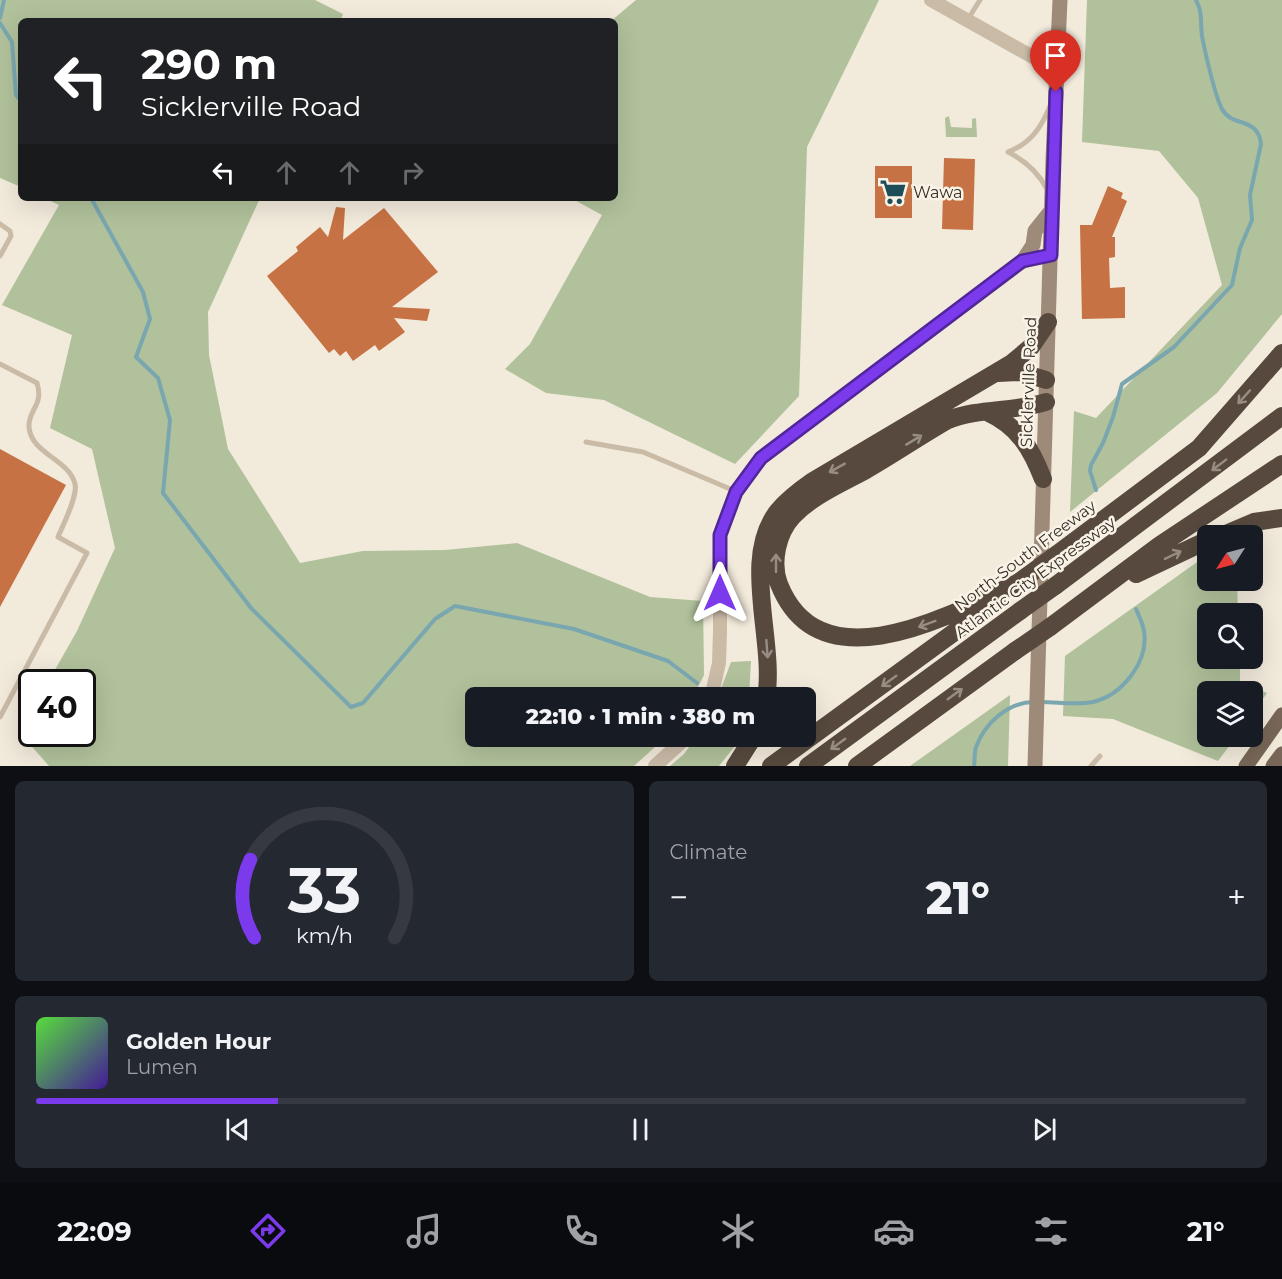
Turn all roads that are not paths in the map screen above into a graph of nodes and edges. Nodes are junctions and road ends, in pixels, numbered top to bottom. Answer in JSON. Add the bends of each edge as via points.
{"nodes":[{"id":1,"x":931,"y":0,"type":"edge"},
{"id":2,"x":980,"y":0,"type":"edge"},
{"id":3,"x":1060,"y":0,"type":"edge"},
{"id":4,"x":968,"y":19,"type":"junction"},
{"id":5,"x":1056,"y":70,"type":"junction"},
{"id":6,"x":1056,"y":92,"type":"junction"},
{"id":7,"x":1052,"y":205,"type":"junction"},
{"id":8,"x":0,"y":224,"type":"edge"},
{"id":9,"x":1051,"y":255,"type":"junction"},
{"id":10,"x":0,"y":256,"type":"edge"},
{"id":11,"x":1022,"y":261,"type":"junction"},
{"id":12,"x":1048,"y":322,"type":"junction"},
{"id":13,"x":1278,"y":356,"type":"edge"},
{"id":14,"x":0,"y":364,"type":"edge"},
{"id":15,"x":996,"y":374,"type":"junction"},
{"id":16,"x":1046,"y":380,"type":"junction"},
{"id":17,"x":1046,"y":402,"type":"junction"},
{"id":18,"x":985,"y":412,"type":"junction"},
{"id":19,"x":1282,"y":416,"type":"edge"},
{"id":20,"x":586,"y":442,"type":"dead end"},
{"id":21,"x":1282,"y":449,"type":"edge"},
{"id":22,"x":1282,"y":464,"type":"edge"},
{"id":23,"x":1043,"y":479,"type":"junction"},
{"id":24,"x":736,"y":492,"type":"junction"},
{"id":25,"x":1282,"y":518,"type":"edge"},
{"id":26,"x":1247,"y":525,"type":"edge"},
{"id":27,"x":1160,"y":545,"type":"junction"},
{"id":28,"x":1197,"y":545,"type":"edge"},
{"id":29,"x":1019,"y":582,"type":"junction"},
{"id":30,"x":1050,"y":627,"type":"junction"},
{"id":31,"x":713,"y":687,"type":"edge"},
{"id":32,"x":767,"y":687,"type":"edge"},
{"id":33,"x":1282,"y":715,"type":"edge"},
{"id":34,"x":0,"y":717,"type":"edge"},
{"id":35,"x":676,"y":747,"type":"edge"},
{"id":36,"x":747,"y":747,"type":"edge"},
{"id":37,"x":1282,"y":754,"type":"edge"},
{"id":38,"x":1100,"y":756,"type":"dead end"},
{"id":39,"x":655,"y":766,"type":"edge"},
{"id":40,"x":735,"y":766,"type":"edge"},
{"id":41,"x":771,"y":766,"type":"edge"},
{"id":42,"x":808,"y":766,"type":"edge"},
{"id":43,"x":857,"y":766,"type":"edge"},
{"id":44,"x":1035,"y":766,"type":"edge"},
{"id":45,"x":1091,"y":766,"type":"edge"},
{"id":46,"x":1246,"y":766,"type":"edge"},
{"id":47,"x":1273,"y":766,"type":"edge"}],
"edges":[{"from":1,"to":4,"type":"street"},
{"from":2,"to":4,"type":"lane"},
{"from":3,"to":5,"type":"main road","name":"Sicklerville Road"},
{"from":4,"to":5,"type":"street"},
{"from":5,"to":6,"type":"main road","name":"Sicklerville Road"},
{"from":6,"to":7,"type":"main road","name":"Sicklerville Road"},
{"from":6,"to":7,"type":"lane","via":[[1032,138],[1008,152],[1042,179]]},
{"from":7,"to":9,"type":"main road","name":"Sicklerville Road"},
{"from":7,"to":11,"type":"main road"},
{"from":8,"to":10,"type":"lane","via":[[11,236]]},
{"from":9,"to":11,"type":"street"},
{"from":9,"to":12,"type":"main road","name":"Sicklerville Road"},
{"from":11,"to":24,"type":"street","via":[[761,458]]},
{"from":12,"to":15,"type":"highway","via":[[1023,356]]},
{"from":12,"to":16,"type":"main road","name":"Sicklerville Road"},
{"from":13,"to":29,"type":"highway","name":"North-South Freeway","one_way":true,"bridge":true,"via":[[1199,448]]},
{"from":14,"to":34,"type":"lane","via":[[37,383],[38,405],[29,428],[32,438],[69,472],[75,484],[58,537],[87,553]]},
{"from":15,"to":16,"type":"highway","via":[[1020,372]]},
{"from":15,"to":32,"type":"highway","one_way":true,"via":[[813,481],[776,513],[761,553]]},
{"from":16,"to":17,"type":"main road","name":"Sicklerville Road"},
{"from":17,"to":18,"type":"highway"},
{"from":17,"to":23,"type":"main road","name":"Sicklerville Road"},
{"from":18,"to":23,"type":"highway","via":[[1008,423],[1023,438]]},
{"from":29,"to":18,"type":"highway","one_way":true,"via":[[938,620],[910,630],[863,638],[817,629],[798,616],[784,597],[776,576],[775,556],[785,526],[806,504],[948,420]]},
{"from":19,"to":42,"type":"highway","name":"Atlantic City Expressway","one_way":true,"bridge":true},
{"from":20,"to":24,"type":"lane","via":[[643,452]]},
{"from":21,"to":27,"type":"highway"},
{"from":22,"to":27,"type":"highway"},
{"from":23,"to":44,"type":"main road","name":"Sicklerville Road"},
{"from":24,"to":31,"type":"street","via":[[720,535],[720,633]]},
{"from":25,"to":26,"type":"highway"},
{"from":27,"to":30,"type":"highway"},
{"from":30,"to":28,"type":"highway","one_way":true,"via":[[1152,565]]},
{"from":29,"to":41,"type":"highway","name":"North-South Freeway","one_way":true,"via":[[941,644]]},
{"from":43,"to":30,"type":"highway","one_way":true,"bridge":true},
{"from":33,"to":46,"type":"main road"},
{"from":35,"to":39,"type":"street"},
{"from":36,"to":40,"type":"highway"},
{"from":37,"to":47,"type":"main road"},
{"from":38,"to":45,"type":"lane"}]}
